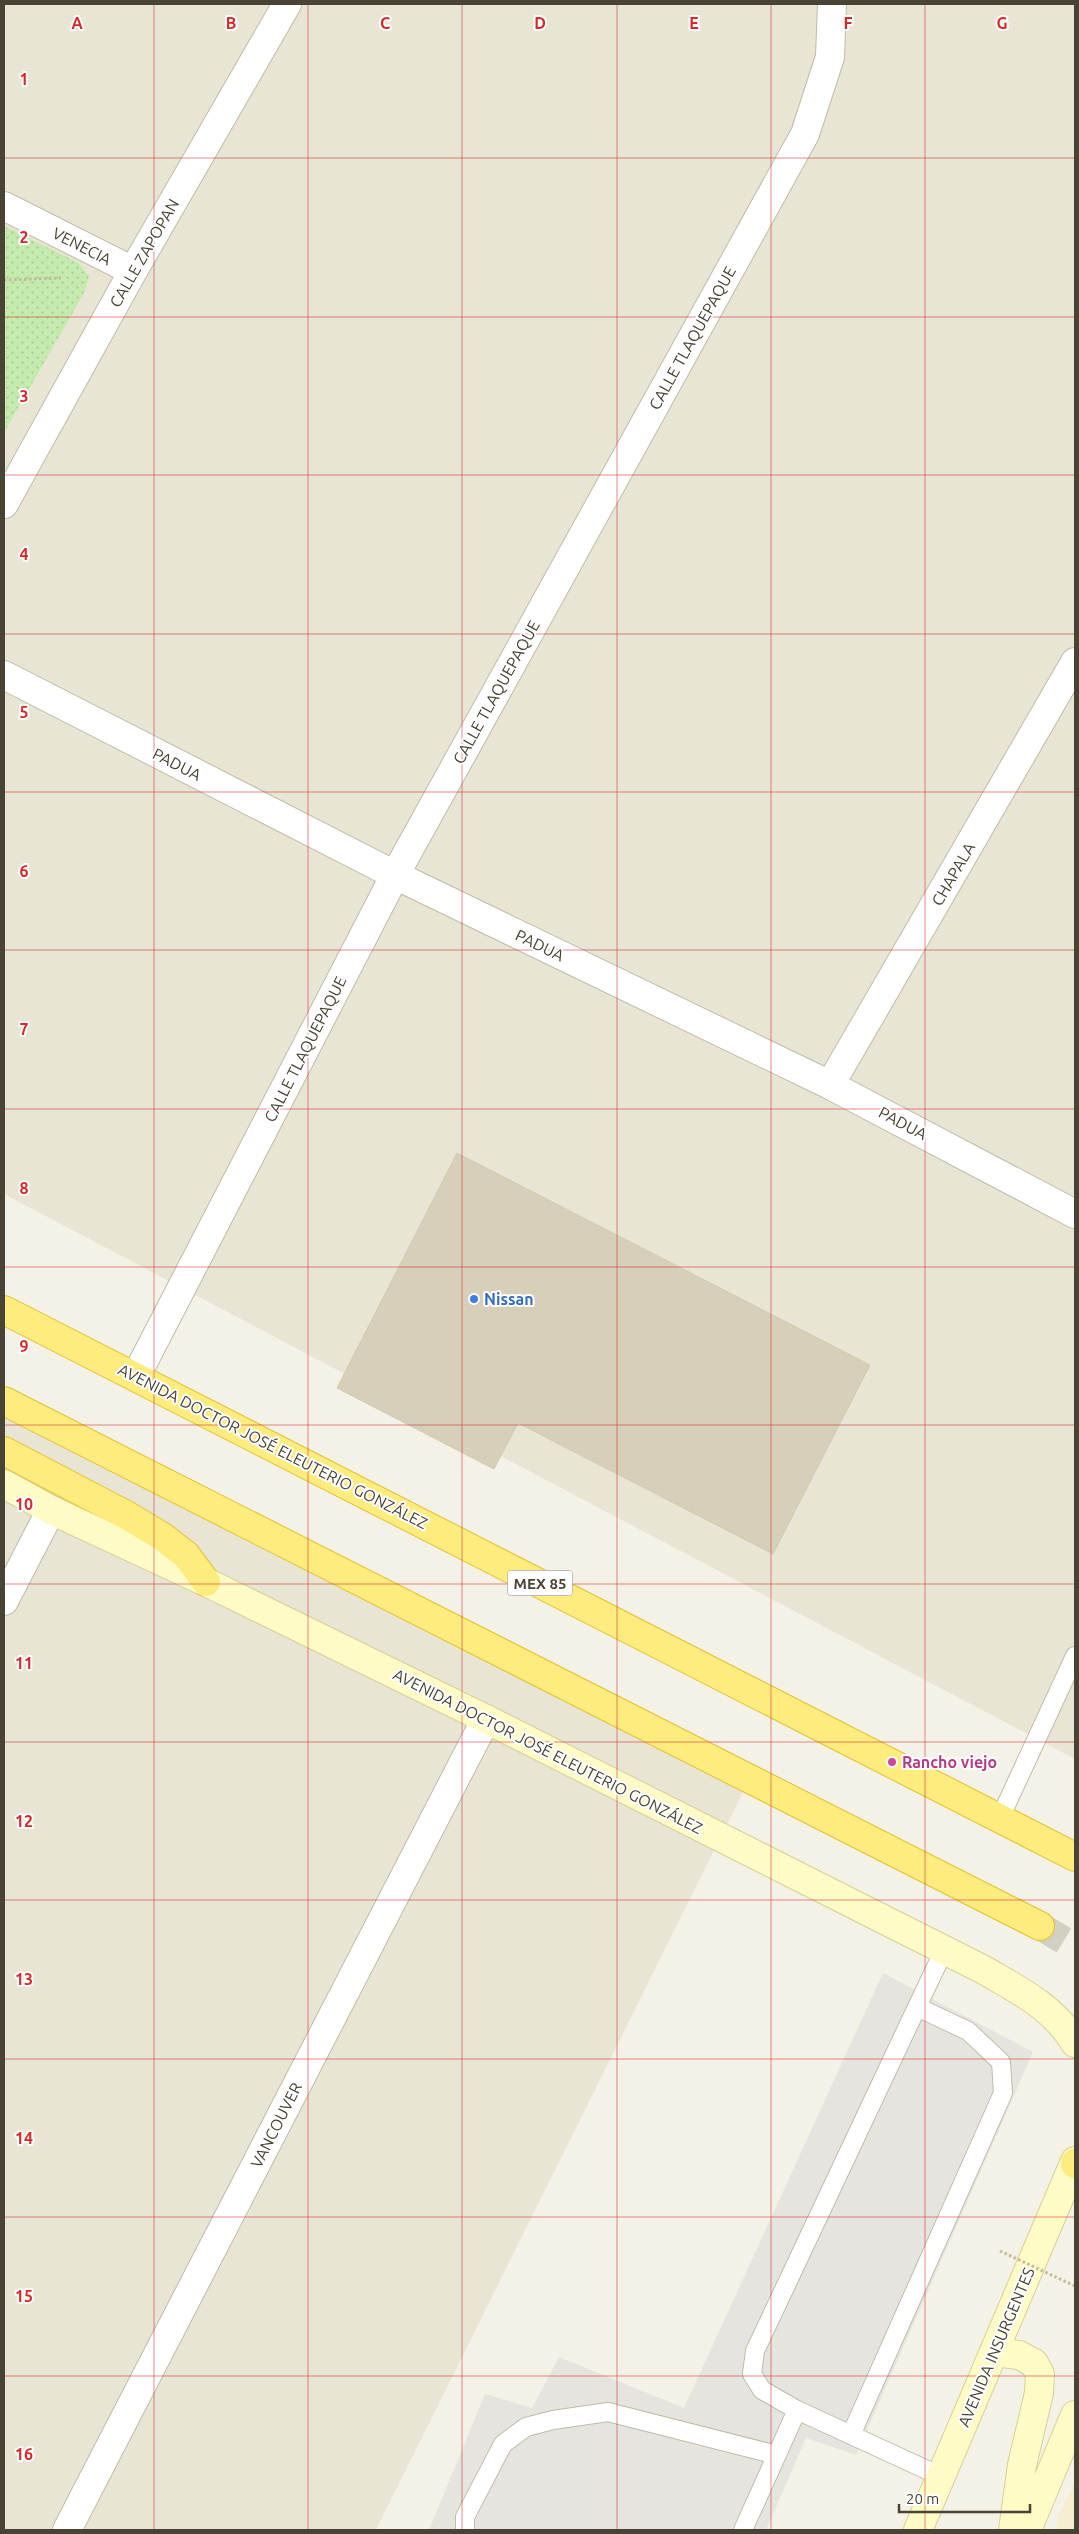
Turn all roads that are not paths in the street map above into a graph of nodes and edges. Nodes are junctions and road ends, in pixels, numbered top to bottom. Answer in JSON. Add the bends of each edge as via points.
{"nodes":[{"id":1,"x":287,"y":4,"type":"edge"},
{"id":2,"x":832,"y":4,"type":"edge"},
{"id":3,"x":4,"y":206,"type":"edge"},
{"id":4,"x":133,"y":272,"type":"junction"},
{"id":5,"x":4,"y":504,"type":"edge"},
{"id":6,"x":1075,"y":662,"type":"edge"},
{"id":7,"x":4,"y":675,"type":"edge"},
{"id":8,"x":395,"y":875,"type":"junction"},
{"id":9,"x":830,"y":1085,"type":"junction"},
{"id":10,"x":1075,"y":1214,"type":"edge"},
{"id":11,"x":4,"y":1310,"type":"edge"},
{"id":12,"x":136,"y":1376,"type":"junction"},
{"id":13,"x":4,"y":1401,"type":"edge"},
{"id":14,"x":4,"y":1451,"type":"edge"},
{"id":15,"x":4,"y":1484,"type":"edge"},
{"id":16,"x":51,"y":1510,"type":"junction"},
{"id":17,"x":206,"y":1582,"type":"junction"},
{"id":18,"x":4,"y":1601,"type":"edge"},
{"id":19,"x":1075,"y":1656,"type":"edge"},
{"id":20,"x":486,"y":1719,"type":"junction"},
{"id":21,"x":1000,"y":1818,"type":"junction"},
{"id":22,"x":1075,"y":1856,"type":"edge"},
{"id":23,"x":1040,"y":1926,"type":"tunnel mouth"},
{"id":24,"x":944,"y":1950,"type":"junction"},
{"id":25,"x":918,"y":2007,"type":"junction"},
{"id":26,"x":1075,"y":2042,"type":"edge"},
{"id":27,"x":1075,"y":2163,"type":"edge"},
{"id":28,"x":995,"y":2352,"type":"junction"},
{"id":29,"x":797,"y":2410,"type":"junction"},
{"id":30,"x":1075,"y":2416,"type":"edge"},
{"id":31,"x":851,"y":2435,"type":"junction"},
{"id":32,"x":777,"y":2455,"type":"junction"},
{"id":33,"x":940,"y":2476,"type":"junction"},
{"id":34,"x":67,"y":2530,"type":"edge"},
{"id":35,"x":466,"y":2530,"type":"edge"},
{"id":36,"x":743,"y":2530,"type":"edge"},
{"id":37,"x":918,"y":2530,"type":"edge"},
{"id":38,"x":1013,"y":2530,"type":"edge"},
{"id":39,"x":1027,"y":2530,"type":"edge"}],
"edges":[{"from":1,"to":4,"type":"street","name":"CALLE ZAPOPAN"},
{"from":2,"to":8,"type":"street","name":"CALLE TLAQUEPAQUE","via":[[830,57],[805,134]]},
{"from":3,"to":4,"type":"street","name":"VENECIA"},
{"from":4,"to":5,"type":"street","name":"CALLE ZAPOPAN"},
{"from":6,"to":9,"type":"street","name":"CHAPALA"},
{"from":7,"to":8,"type":"street","name":"PADUA"},
{"from":8,"to":9,"type":"street","name":"PADUA"},
{"from":8,"to":12,"type":"street","name":"CALLE TLAQUEPAQUE"},
{"from":9,"to":10,"type":"street","name":"PADUA"},
{"from":11,"to":12,"type":"highway","name":"AVENIDA DOCTOR JOSÉ ELEUTERIO GONZÁLEZ","number":"MEX 85"},
{"from":12,"to":21,"type":"highway","name":"AVENIDA DOCTOR JOSÉ ELEUTERIO GONZÁLEZ","number":"MEX 85"},
{"from":13,"to":23,"type":"highway"},
{"from":14,"to":17,"type":"highway","via":[[162,1537],[186,1555]]},
{"from":15,"to":16,"type":"main road","name":"AVENIDA DOCTOR JOSÉ ELEUTERIO GONZÁLEZ"},
{"from":16,"to":17,"type":"main road","name":"AVENIDA DOCTOR JOSÉ ELEUTERIO GONZÁLEZ"},
{"from":16,"to":18,"type":"street"},
{"from":17,"to":20,"type":"main road","name":"AVENIDA DOCTOR JOSÉ ELEUTERIO GONZÁLEZ"},
{"from":19,"to":21,"type":"lane"},
{"from":20,"to":24,"type":"main road","name":"AVENIDA DOCTOR JOSÉ ELEUTERIO GONZÁLEZ"},
{"from":20,"to":34,"type":"street","name":"VANCOUVER"},
{"from":21,"to":22,"type":"highway","name":"AVENIDA DOCTOR JOSÉ ELEUTERIO GONZÁLEZ","number":"MEX 85"},
{"from":24,"to":25,"type":"lane"},
{"from":24,"to":26,"type":"main road","name":"AVENIDA DOCTOR JOSÉ ELEUTERIO GONZÁLEZ","via":[[1042,2005],[1066,2028]]},
{"from":25,"to":29,"type":"lane","via":[[755,2352],[752,2374],[762,2390]]},
{"from":25,"to":31,"type":"lane","via":[[968,2031],[1001,2062],[1003,2093]]},
{"from":27,"to":28,"type":"main road","name":"AVENIDA INSURGENTES"},
{"from":28,"to":33,"type":"main road","name":"AVENIDA INSURGENTES"},
{"from":28,"to":38,"type":"main road","via":[[1019,2355],[1034,2363],[1040,2374]]},
{"from":29,"to":31,"type":"lane"},
{"from":29,"to":32,"type":"lane"},
{"from":30,"to":39,"type":"main road"},
{"from":31,"to":33,"type":"lane"},
{"from":32,"to":35,"type":"lane","via":[[608,2412],[553,2420],[526,2427],[503,2444],[465,2517]]},
{"from":32,"to":36,"type":"lane"},
{"from":33,"to":37,"type":"main road","name":"AVENIDA INSURGENTES"}]}
